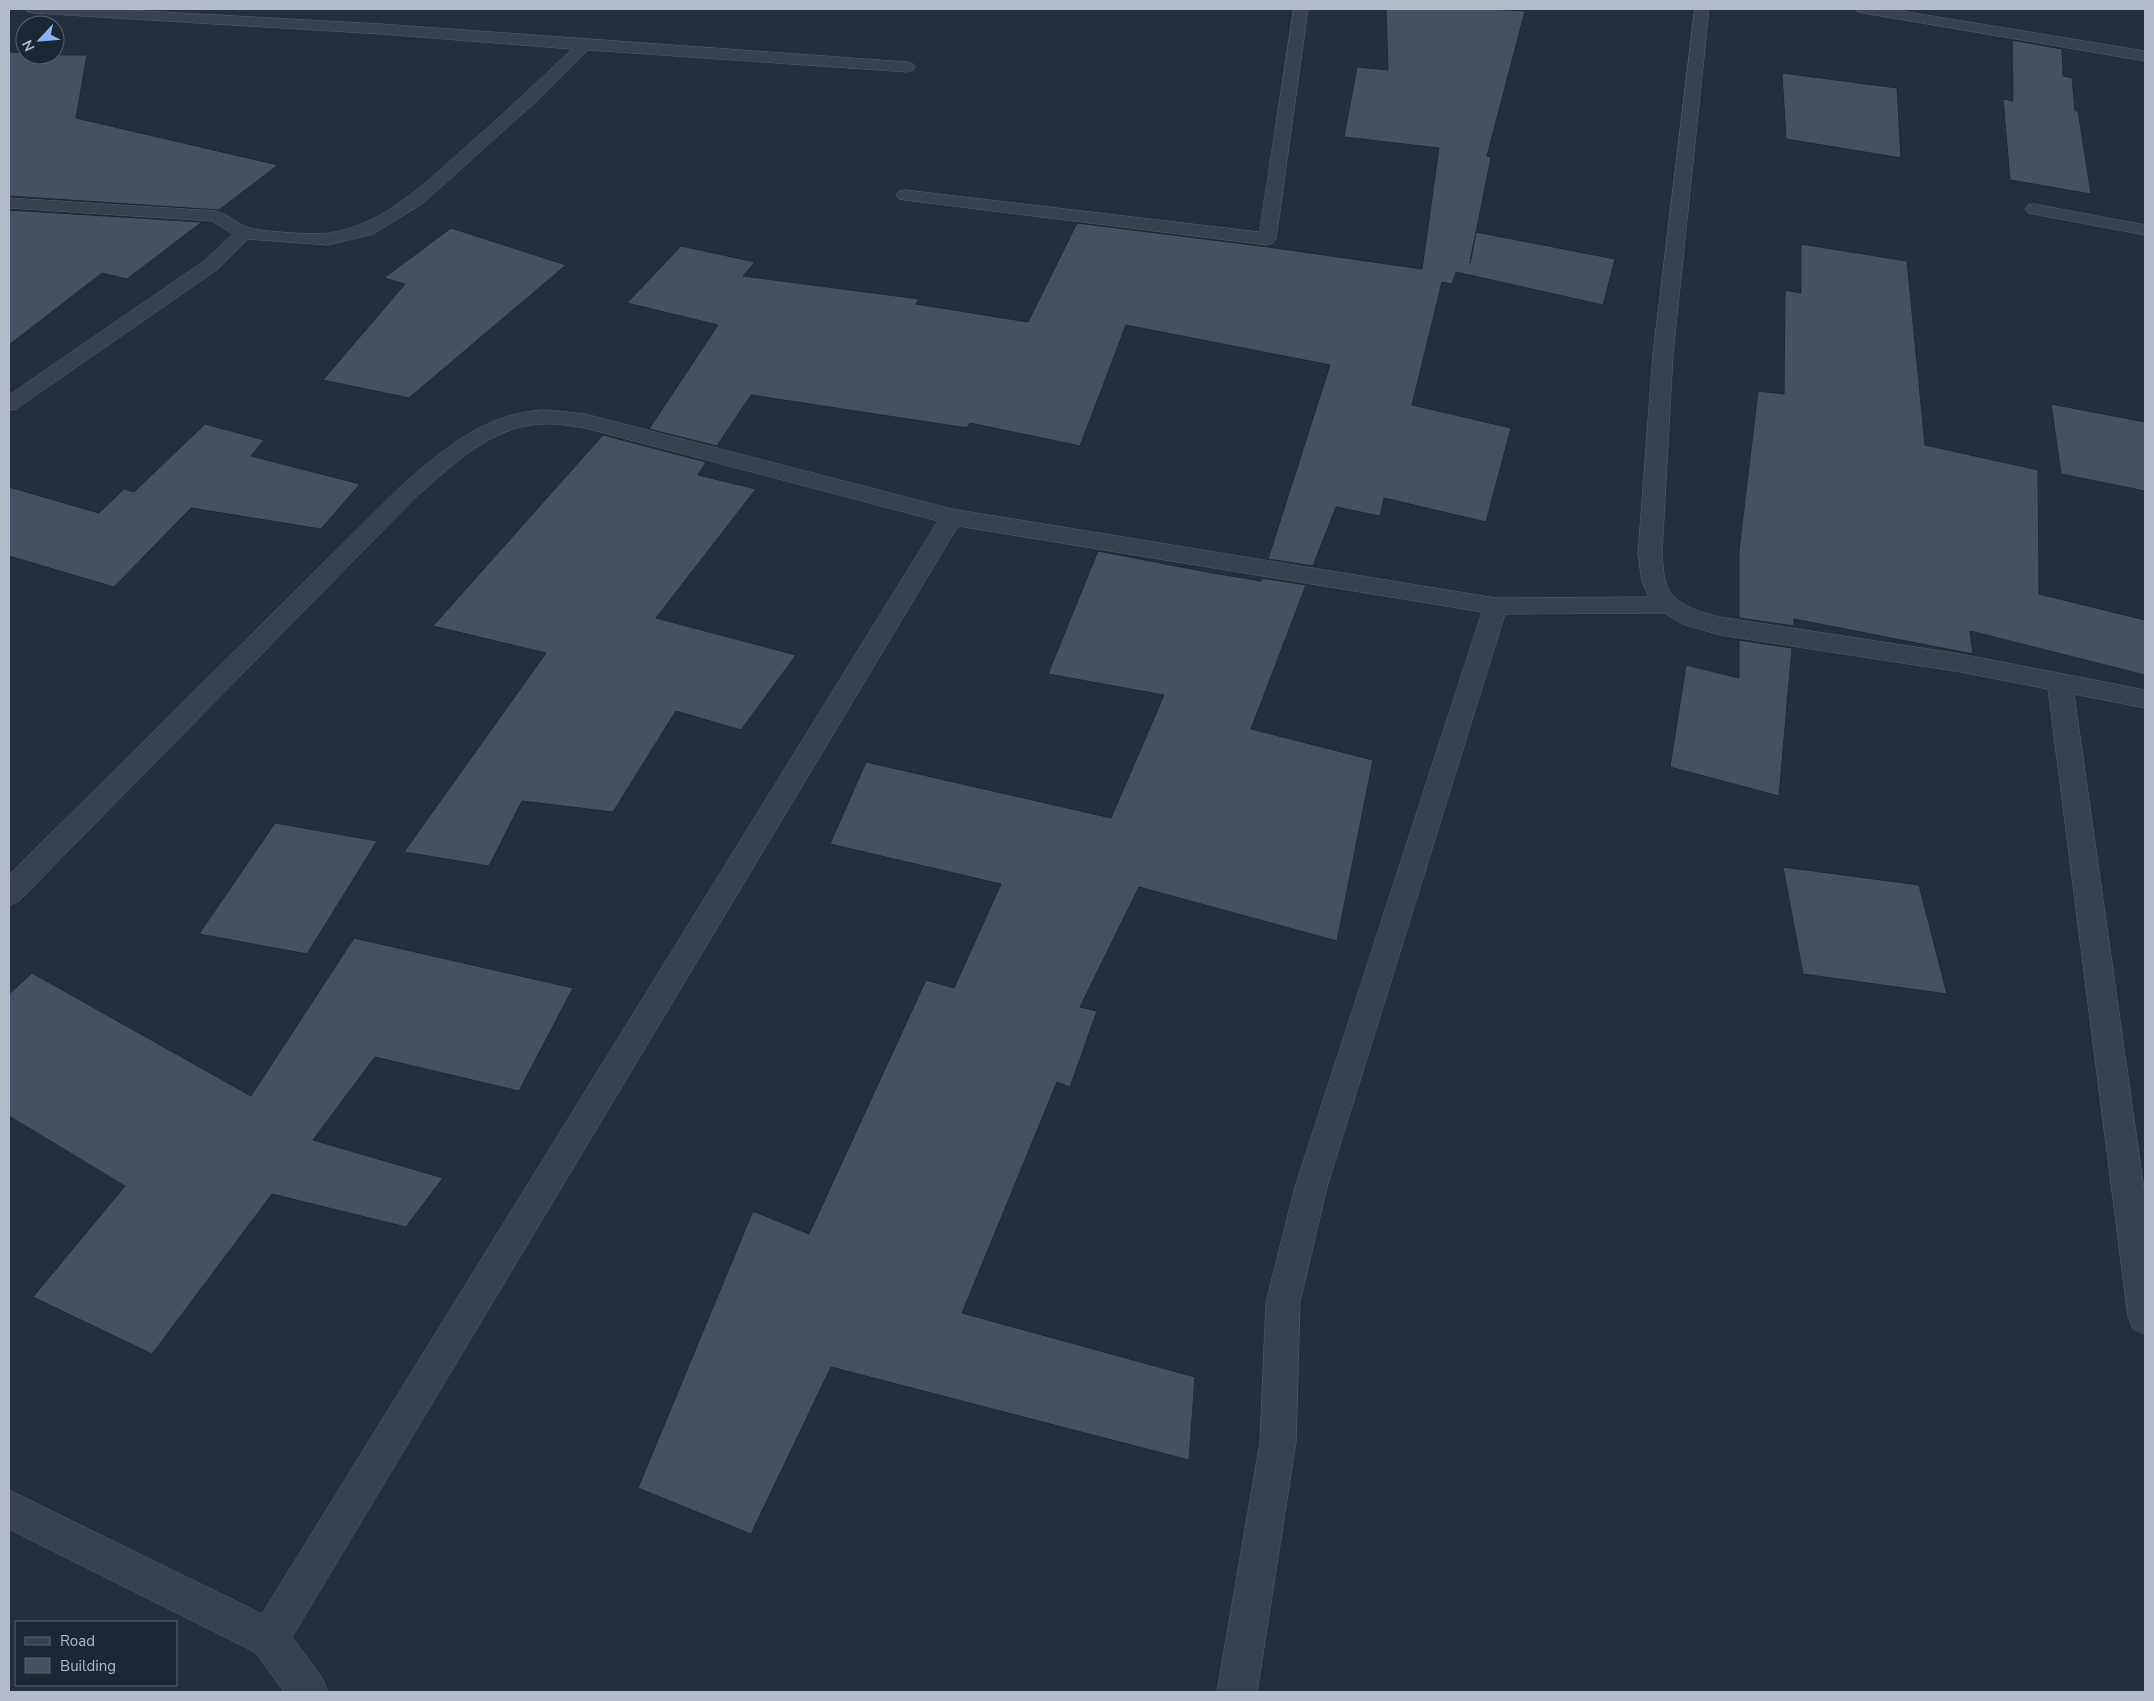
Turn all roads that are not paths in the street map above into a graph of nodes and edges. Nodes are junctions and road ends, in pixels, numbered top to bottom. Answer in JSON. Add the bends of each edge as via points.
{"nodes":[{"id":1,"x":33,"y":9,"type":"edge"},
{"id":2,"x":1300,"y":9,"type":"edge"},
{"id":3,"x":1702,"y":9,"type":"edge"},
{"id":4,"x":1863,"y":9,"type":"edge"},
{"id":5,"x":584,"y":45,"type":"junction"},
{"id":6,"x":2145,"y":56,"type":"edge"},
{"id":7,"x":907,"y":67,"type":"dead end"},
{"id":8,"x":906,"y":196,"type":"dead end"},
{"id":9,"x":9,"y":202,"type":"edge"},
{"id":10,"x":2034,"y":209,"type":"dead end"},
{"id":11,"x":2145,"y":230,"type":"edge"},
{"id":12,"x":244,"y":233,"type":"junction"},
{"id":13,"x":9,"y":404,"type":"edge"},
{"id":14,"x":952,"y":517,"type":"junction"},
{"id":15,"x":1669,"y":605,"type":"junction"},
{"id":16,"x":1496,"y":606,"type":"junction"},
{"id":17,"x":2060,"y":683,"type":"junction"},
{"id":18,"x":2145,"y":699,"type":"edge"},
{"id":19,"x":9,"y":893,"type":"edge"},
{"id":20,"x":2145,"y":1317,"type":"edge"},
{"id":21,"x":9,"y":1509,"type":"edge"},
{"id":22,"x":269,"y":1638,"type":"junction"},
{"id":23,"x":308,"y":1692,"type":"edge"},
{"id":24,"x":1237,"y":1692,"type":"edge"}],
"edges":[{"from":1,"to":5,"type":"street","via":[[381,29]]},
{"from":2,"to":8,"type":"street","via":[[1267,239]]},
{"from":3,"to":15,"type":"street","via":[[1663,354],[1650,554],[1656,587]]},
{"from":4,"to":6,"type":"street"},
{"from":5,"to":7,"type":"street"},
{"from":5,"to":12,"type":"street","via":[[534,96],[416,200],[367,230],[328,239]]},
{"from":9,"to":12,"type":"street","via":[[216,216]]},
{"from":10,"to":11,"type":"street"},
{"from":12,"to":13,"type":"street","via":[[211,265]]},
{"from":14,"to":16,"type":"street"},
{"from":14,"to":19,"type":"street","via":[[586,421],[540,417],[500,425],[461,446],[407,493]]},
{"from":14,"to":22,"type":"street"},
{"from":15,"to":16,"type":"street"},
{"from":15,"to":17,"type":"street","via":[[1689,618],[1720,626],[1961,663]]},
{"from":16,"to":24,"type":"street","via":[[1311,1187],[1283,1302],[1278,1442]]},
{"from":17,"to":18,"type":"street"},
{"from":17,"to":20,"type":"street"},
{"from":21,"to":22,"type":"street"},
{"from":22,"to":23,"type":"street"}]}
